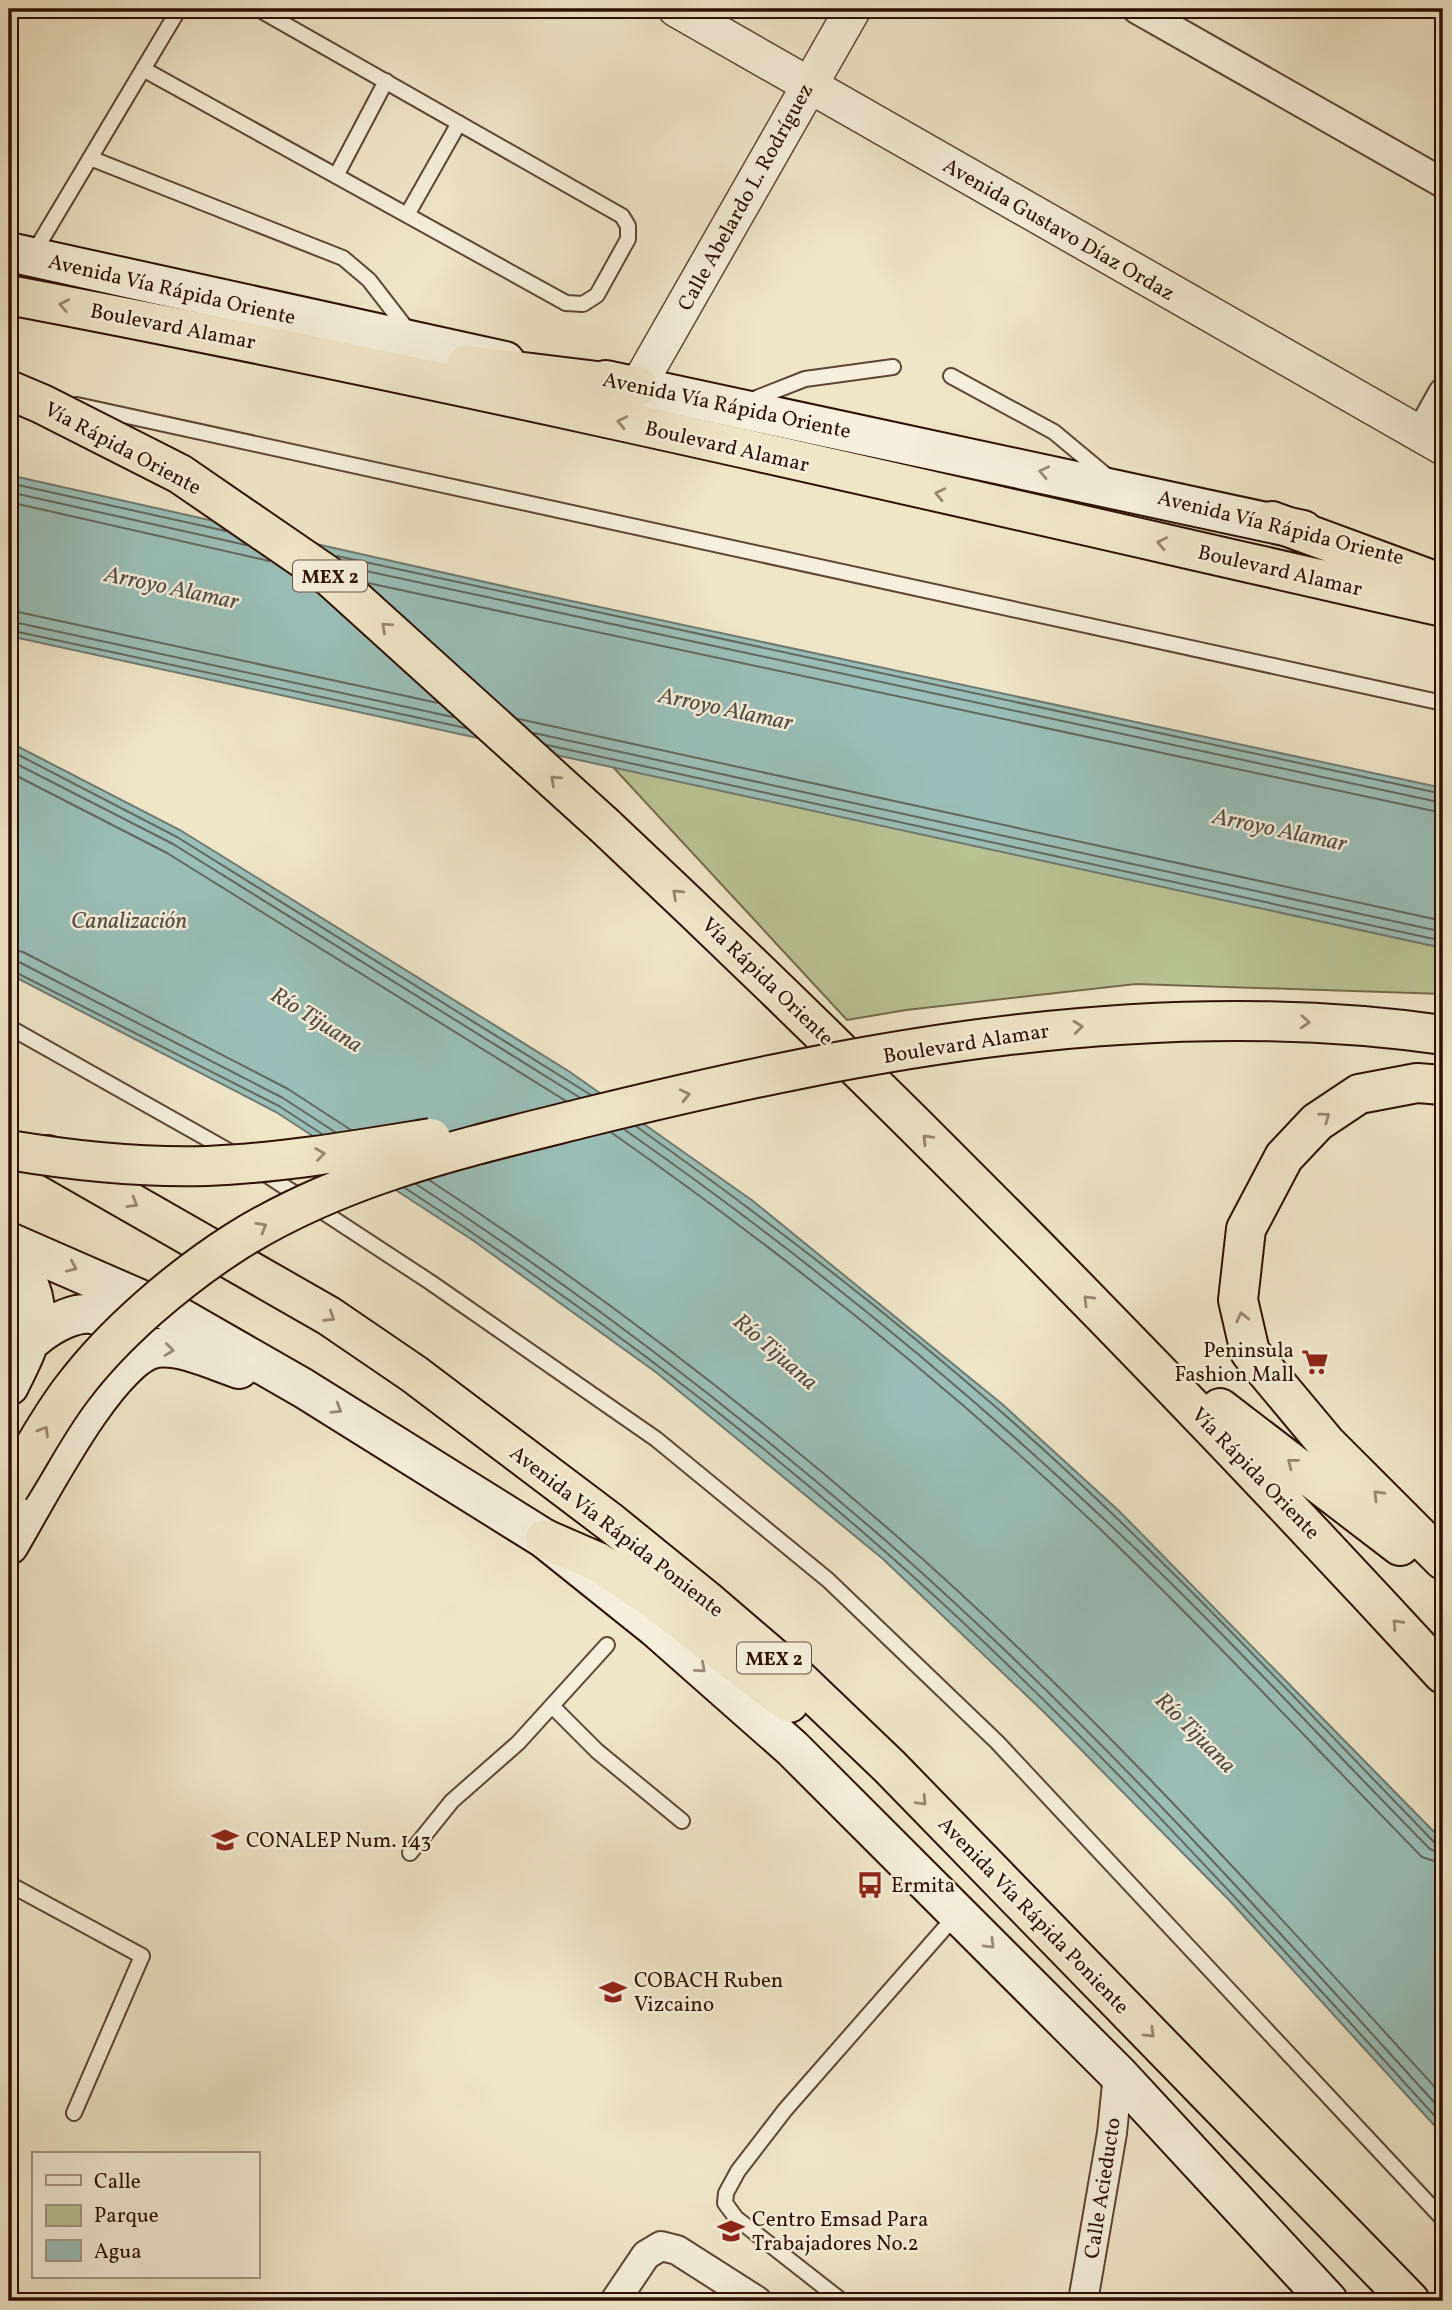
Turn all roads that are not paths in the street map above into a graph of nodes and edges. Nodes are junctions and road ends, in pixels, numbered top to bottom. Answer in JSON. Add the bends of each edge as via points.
{"nodes":[{"id":1,"x":179,"y":9,"type":"edge"},
{"id":2,"x":258,"y":9,"type":"edge"},
{"id":3,"x":677,"y":9,"type":"edge"},
{"id":4,"x":853,"y":9,"type":"edge"},
{"id":5,"x":1137,"y":9,"type":"edge"},
{"id":6,"x":143,"y":69,"type":"junction"},
{"id":7,"x":386,"y":81,"type":"junction"},
{"id":8,"x":808,"y":86,"type":"junction"},
{"id":9,"x":459,"y":123,"type":"junction"},
{"id":10,"x":90,"y":158,"type":"junction"},
{"id":11,"x":336,"y":176,"type":"junction"},
{"id":12,"x":1443,"y":183,"type":"edge"},
{"id":13,"x":407,"y":215,"type":"junction"},
{"id":14,"x":19,"y":255,"type":"edge"},
{"id":15,"x":9,"y":295,"type":"edge"},
{"id":16,"x":224,"y":336,"type":"junction"},
{"id":17,"x":418,"y":344,"type":"junction"},
{"id":18,"x":893,"y":367,"type":"dead end"},
{"id":19,"x":951,"y":376,"type":"dead end"},
{"id":20,"x":638,"y":386,"type":"junction"},
{"id":21,"x":9,"y":390,"type":"edge"},
{"id":22,"x":1443,"y":393,"type":"edge"},
{"id":23,"x":738,"y":406,"type":"junction"},
{"id":24,"x":1432,"y":440,"type":"edge"},
{"id":25,"x":1122,"y":489,"type":"junction"},
{"id":26,"x":1272,"y":521,"type":"junction"},
{"id":27,"x":1443,"y":568,"type":"edge"},
{"id":28,"x":1443,"y":584,"type":"edge"},
{"id":29,"x":1443,"y":607,"type":"edge"},
{"id":30,"x":1443,"y":703,"type":"edge"},
{"id":31,"x":9,"y":1027,"type":"edge"},
{"id":32,"x":1443,"y":1035,"type":"edge"},
{"id":33,"x":1443,"y":1085,"type":"edge"},
{"id":34,"x":618,"y":1110,"type":"junction"},
{"id":35,"x":9,"y":1135,"type":"edge"},
{"id":36,"x":9,"y":1150,"type":"edge"},
{"id":37,"x":9,"y":1242,"type":"edge"},
{"id":38,"x":9,"y":1260,"type":"edge"},
{"id":39,"x":1126,"y":1338,"type":"junction"},
{"id":40,"x":33,"y":1339,"type":"junction"},
{"id":41,"x":9,"y":1386,"type":"edge"},
{"id":42,"x":104,"y":1388,"type":"junction"},
{"id":43,"x":303,"y":1388,"type":"junction"},
{"id":44,"x":9,"y":1489,"type":"edge"},
{"id":45,"x":545,"y":1539,"type":"junction"},
{"id":46,"x":9,"y":1545,"type":"edge"},
{"id":47,"x":1443,"y":1560,"type":"edge"},
{"id":48,"x":1443,"y":1580,"type":"edge"},
{"id":49,"x":607,"y":1644,"type":"dead end"},
{"id":50,"x":1443,"y":1674,"type":"edge"},
{"id":51,"x":552,"y":1706,"type":"junction"},
{"id":52,"x":890,"y":1767,"type":"junction"},
{"id":53,"x":682,"y":1821,"type":"dead end"},
{"id":54,"x":410,"y":1853,"type":"dead end"},
{"id":55,"x":9,"y":1884,"type":"edge"},
{"id":56,"x":959,"y":1912,"type":"junction"},
{"id":57,"x":1118,"y":2074,"type":"junction"},
{"id":58,"x":74,"y":2113,"type":"dead end"},
{"id":59,"x":1325,"y":2213,"type":"junction"},
{"id":60,"x":1443,"y":2219,"type":"edge"},
{"id":61,"x":615,"y":2301,"type":"edge"},
{"id":62,"x":757,"y":2301,"type":"edge"},
{"id":63,"x":842,"y":2301,"type":"edge"},
{"id":64,"x":1083,"y":2301,"type":"edge"},
{"id":65,"x":1328,"y":2301,"type":"edge"},
{"id":66,"x":1387,"y":2301,"type":"edge"},
{"id":67,"x":1410,"y":2301,"type":"edge"}],
"edges":[{"from":1,"to":6,"type":"lane"},
{"from":2,"to":7,"type":"lane"},
{"from":3,"to":8,"type":"street","name":"Avenida Gustavo Díaz Ordaz"},
{"from":4,"to":8,"type":"street","name":"Calle Abelardo L. Rodríguez"},
{"from":5,"to":12,"type":"street"},
{"from":6,"to":10,"type":"lane"},
{"from":6,"to":11,"type":"lane"},
{"from":7,"to":9,"type":"lane"},
{"from":7,"to":11,"type":"lane"},
{"from":8,"to":20,"type":"street","name":"Calle Abelardo L. Rodríguez"},
{"from":8,"to":24,"type":"street","name":"Avenida Gustavo Díaz Ordaz"},
{"from":9,"to":13,"type":"lane"},
{"from":9,"to":13,"type":"lane","via":[[622,216],[628,239],[597,295],[583,304],[566,303]]},
{"from":10,"to":14,"type":"lane"},
{"from":10,"to":17,"type":"lane","via":[[343,258],[383,295]]},
{"from":11,"to":13,"type":"lane"},
{"from":14,"to":17,"type":"main road","name":"Avenida Vía Rápida Oriente"},
{"from":16,"to":15,"type":"highway","name":"Boulevard Alamar","one_way":true},
{"from":16,"to":20,"type":"highway"},
{"from":29,"to":16,"type":"highway","name":"Boulevard Alamar","one_way":true},
{"from":17,"to":20,"type":"main road","name":"Avenida Vía Rápida Oriente"},
{"from":18,"to":23,"type":"lane","via":[[805,379]]},
{"from":19,"to":25,"type":"lane","via":[[1054,432]]},
{"from":20,"to":23,"type":"main road","name":"Avenida Vía Rápida Oriente"},
{"from":21,"to":30,"type":"lane"},
{"from":39,"to":21,"type":"highway","name":"Vía Rápida Oriente","number":"MEX 2","one_way":true,"bridge":true,"via":[[796,1005],[330,577],[180,474]]},
{"from":22,"to":24,"type":"street"},
{"from":25,"to":23,"type":"main road","name":"Avenida Vía Rápida Oriente","one_way":true},
{"from":25,"to":26,"type":"main road","name":"Avenida Vía Rápida Oriente"},
{"from":26,"to":27,"type":"main road","name":"Avenida Vía Rápida Oriente"},
{"from":26,"to":28,"type":"highway"},
{"from":31,"to":60,"type":"lane","via":[[208,1137],[430,1282],[656,1439],[828,1580],[997,1742]]},
{"from":34,"to":32,"type":"highway","name":"Boulevard Alamar","one_way":true,"bridge":true,"via":[[984,1037],[1112,1024],[1222,1019],[1381,1027]]},
{"from":47,"to":33,"type":"highway","one_way":true,"via":[[1325,1443],[1250,1352],[1238,1300],[1246,1229],[1284,1157],[1317,1122],[1359,1094],[1417,1083]]},
{"from":36,"to":34,"type":"highway","one_way":true,"bridge":true,"via":[[82,1162],[208,1166]]},
{"from":44,"to":34,"type":"highway","one_way":true,"bridge":true,"via":[[52,1418],[92,1366],[174,1287],[237,1242],[348,1185],[427,1158]]},
{"from":35,"to":52,"type":"highway","name":"Avenida Vía Rápida Poniente","number":"MEX 2","one_way":true,"via":[[240,1262],[414,1374],[706,1601],[797,1678]]},
{"from":37,"to":43,"type":"main road","one_way":true,"via":[[174,1314]]},
{"from":38,"to":40,"type":"main road","via":[[30,1287],[36,1310]]},
{"from":48,"to":39,"type":"highway","one_way":true},
{"from":50,"to":39,"type":"highway","name":"Vía Rápida Oriente","number":"MEX 2","one_way":true},
{"from":40,"to":41,"type":"main road"},
{"from":40,"to":42,"type":"main road","via":[[71,1314],[103,1318],[111,1331],[113,1352]]},
{"from":42,"to":43,"type":"main road","one_way":true,"via":[[133,1358],[154,1348],[169,1348]]},
{"from":42,"to":46,"type":"main road"},
{"from":43,"to":45,"type":"main road","one_way":true},
{"from":45,"to":52,"type":"highway","via":[[598,1562],[830,1734]]},
{"from":45,"to":56,"type":"main road","one_way":true,"via":[[656,1628],[792,1748]]},
{"from":49,"to":51,"type":"lane"},
{"from":51,"to":53,"type":"lane","via":[[597,1751]]},
{"from":51,"to":54,"type":"lane","via":[[493,1767],[452,1801]]},
{"from":52,"to":59,"type":"highway","name":"Avenida Vía Rápida Poniente","number":"MEX 2","one_way":true},
{"from":55,"to":58,"type":"lane","via":[[142,1956]]},
{"from":56,"to":57,"type":"main road","one_way":true},
{"from":56,"to":63,"type":"lane","via":[[785,2110],[726,2193],[725,2203],[736,2218]]},
{"from":57,"to":64,"type":"street","name":"Calle Acieducto"},
{"from":57,"to":65,"type":"main road"},
{"from":59,"to":66,"type":"highway"},
{"from":59,"to":67,"type":"highway","name":"Avenida Vía Rápida Poniente","number":"MEX 2"},
{"from":61,"to":62,"type":"street","via":[[646,2255],[662,2246],[677,2250]]}]}
